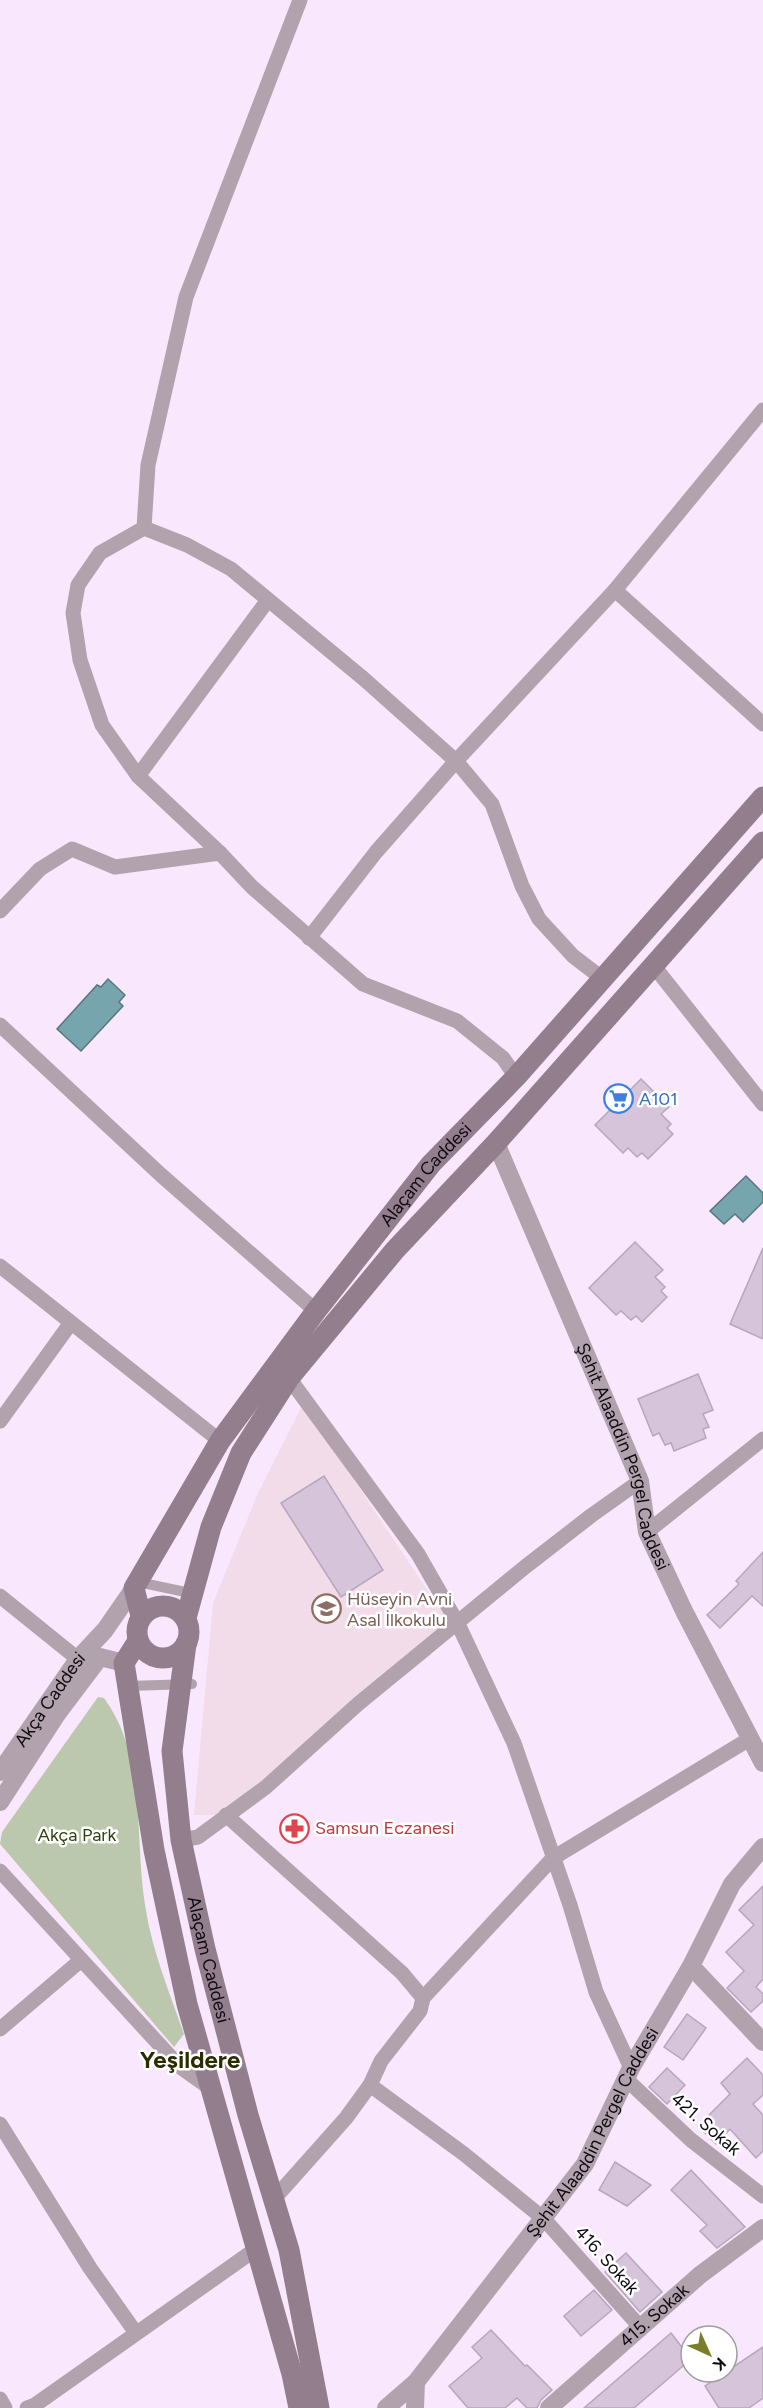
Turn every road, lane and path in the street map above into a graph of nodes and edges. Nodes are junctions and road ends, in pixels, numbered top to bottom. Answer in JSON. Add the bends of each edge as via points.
{"nodes":[{"id":1,"x":300,"y":0,"type":"edge"},
{"id":2,"x":763,"y":410,"type":"edge"},
{"id":3,"x":144,"y":528,"type":"junction"},
{"id":4,"x":615,"y":590,"type":"junction"},
{"id":5,"x":268,"y":600,"type":"junction"},
{"id":6,"x":763,"y":724,"type":"edge"},
{"id":7,"x":456,"y":761,"type":"junction"},
{"id":8,"x":138,"y":776,"type":"junction"},
{"id":9,"x":763,"y":797,"type":"edge"},
{"id":10,"x":763,"y":842,"type":"edge"},
{"id":11,"x":220,"y":853,"type":"junction"},
{"id":12,"x":0,"y":911,"type":"edge"},
{"id":13,"x":309,"y":938,"type":"junction"},
{"id":14,"x":653,"y":965,"type":"junction"},
{"id":15,"x":603,"y":979,"type":"junction"},
{"id":16,"x":0,"y":1025,"type":"edge"},
{"id":17,"x":516,"y":1077,"type":"junction"},
{"id":18,"x":763,"y":1104,"type":"edge"},
{"id":19,"x":496,"y":1143,"type":"junction"},
{"id":20,"x":0,"y":1266,"type":"edge"},
{"id":21,"x":316,"y":1311,"type":"junction"},
{"id":22,"x":70,"y":1324,"type":"junction"},
{"id":23,"x":289,"y":1378,"type":"junction"},
{"id":24,"x":0,"y":1421,"type":"edge"},
{"id":25,"x":763,"y":1438,"type":"edge"},
{"id":26,"x":220,"y":1441,"type":"junction"},
{"id":27,"x":640,"y":1481,"type":"junction"},
{"id":28,"x":647,"y":1532,"type":"junction"},
{"id":29,"x":136,"y":1585,"type":"junction"},
{"id":30,"x":197,"y":1594,"type":"junction"},
{"id":31,"x":0,"y":1596,"type":"edge"},
{"id":32,"x":141,"y":1616,"type":"junction"},
{"id":33,"x":186,"y":1618,"type":"junction"},
{"id":34,"x":458,"y":1624,"type":"junction"},
{"id":35,"x":138,"y":1641,"type":"junction"},
{"id":36,"x":186,"y":1644,"type":"junction"},
{"id":37,"x":78,"y":1659,"type":"junction"},
{"id":38,"x":124,"y":1663,"type":"junction"},
{"id":39,"x":186,"y":1684,"type":"junction"},
{"id":40,"x":128,"y":1686,"type":"junction"},
{"id":41,"x":69,"y":1689,"type":"junction"},
{"id":42,"x":751,"y":1738,"type":"junction"},
{"id":43,"x":763,"y":1763,"type":"edge"},
{"id":44,"x":4,"y":1770,"type":"edge"},
{"id":45,"x":0,"y":1802,"type":"edge"},
{"id":46,"x":226,"y":1815,"type":"junction"},
{"id":47,"x":181,"y":1840,"type":"junction"},
{"id":48,"x":763,"y":1847,"type":"edge"},
{"id":49,"x":553,"y":1858,"type":"junction"},
{"id":50,"x":0,"y":1871,"type":"edge"},
{"id":51,"x":80,"y":1961,"type":"junction"},
{"id":52,"x":691,"y":1966,"type":"junction"},
{"id":53,"x":423,"y":1998,"type":"junction"},
{"id":54,"x":0,"y":2029,"type":"edge"},
{"id":55,"x":763,"y":2042,"type":"edge"},
{"id":56,"x":628,"y":2074,"type":"junction"},
{"id":57,"x":370,"y":2085,"type":"junction"},
{"id":58,"x":213,"y":2090,"type":"junction"},
{"id":59,"x":0,"y":2124,"type":"edge"},
{"id":60,"x":763,"y":2196,"type":"edge"},
{"id":61,"x":273,"y":2200,"type":"junction"},
{"id":62,"x":544,"y":2219,"type":"junction"},
{"id":63,"x":763,"y":2228,"type":"edge"},
{"id":64,"x":256,"y":2249,"type":"junction"},
{"id":65,"x":641,"y":2328,"type":"junction"},
{"id":66,"x":136,"y":2334,"type":"junction"},
{"id":67,"x":416,"y":2382,"type":"junction"},
{"id":68,"x":0,"y":2399,"type":"edge"},
{"id":69,"x":5,"y":2408,"type":"edge"},
{"id":70,"x":27,"y":2408,"type":"edge"},
{"id":71,"x":298,"y":2408,"type":"edge"},
{"id":72,"x":319,"y":2408,"type":"edge"},
{"id":73,"x":386,"y":2408,"type":"edge"},
{"id":74,"x":415,"y":2408,"type":"edge"},
{"id":75,"x":549,"y":2408,"type":"edge"}],
"edges":[{"from":1,"to":3,"type":"street","via":[[186,297],[148,465]]},
{"from":2,"to":4,"type":"street"},
{"from":3,"to":5,"type":"street","via":[[231,569]]},
{"from":3,"to":8,"type":"street","via":[[100,553],[90,564],[78,585],[74,613],[80,660],[102,724]]},
{"from":4,"to":6,"type":"street"},
{"from":4,"to":7,"type":"street"},
{"from":5,"to":7,"type":"street"},
{"from":5,"to":8,"type":"street"},
{"from":7,"to":13,"type":"street","via":[[376,852]]},
{"from":7,"to":15,"type":"street","via":[[492,804],[538,919],[573,956]]},
{"from":8,"to":11,"type":"street"},
{"from":9,"to":15,"type":"main road","name":"Alaçam Caddesi"},
{"from":10,"to":14,"type":"main road","name":"Alaçam Caddesi"},
{"from":11,"to":12,"type":"street","via":[[115,867],[72,849],[40,869]]},
{"from":11,"to":13,"type":"street"},
{"from":13,"to":17,"type":"street","via":[[363,984],[457,1021],[502,1058]]},
{"from":14,"to":18,"type":"street"},
{"from":14,"to":19,"type":"main road","name":"Alaçam Caddesi"},
{"from":15,"to":17,"type":"main road","name":"Alaçam Caddesi"},
{"from":16,"to":21,"type":"street","via":[[161,1175]]},
{"from":17,"to":21,"type":"main road","name":"Alaçam Caddesi","via":[[430,1164]]},
{"from":19,"to":23,"type":"main road","name":"Alaçam Caddesi","via":[[395,1250]]},
{"from":19,"to":27,"type":"street","name":"Şehit Alaaddin Pergel Caddesi"},
{"from":20,"to":22,"type":"street"},
{"from":21,"to":26,"type":"main road","name":"Alaçam Caddesi"},
{"from":22,"to":24,"type":"street"},
{"from":22,"to":26,"type":"street"},
{"from":23,"to":30,"type":"main road","name":"Alaçam Caddesi","via":[[241,1453],[211,1527]]},
{"from":23,"to":34,"type":"street","via":[[418,1554]]},
{"from":25,"to":28,"type":"street"},
{"from":26,"to":29,"type":"main road","name":"Alaçam Caddesi"},
{"from":27,"to":28,"type":"street","name":"Şehit Alaaddin Pergel Caddesi"},
{"from":27,"to":34,"type":"street","via":[[541,1554]]},
{"from":28,"to":42,"type":"street","name":"Şehit Alaaddin Pergel Caddesi"},
{"from":29,"to":30,"type":"street"},
{"from":29,"to":32,"type":"main road"},
{"from":29,"to":37,"type":"street","name":"Akça Caddesi","via":[[105,1630]]},
{"from":30,"to":33,"type":"main road","name":"Alaçam Caddesi"},
{"from":31,"to":37,"type":"street"},
{"from":32,"to":33,"type":"main road","via":[[164,1605]]},
{"from":32,"to":35,"type":"main road","via":[[137,1624]]},
{"from":33,"to":36,"type":"main road"},
{"from":34,"to":46,"type":"street","via":[[358,1704],[266,1786]]},
{"from":34,"to":49,"type":"street","via":[[514,1743]]},
{"from":35,"to":36,"type":"main road","via":[[157,1658],[174,1655]]},
{"from":35,"to":38,"type":"main road"},
{"from":36,"to":39,"type":"main road","name":"Alaçam Caddesi"},
{"from":37,"to":41,"type":"street","name":"Akça Caddesi"},
{"from":38,"to":40,"type":"main road","name":"Alaçam Caddesi"},
{"from":38,"to":41,"type":"street","via":[[100,1657]]},
{"from":39,"to":40,"type":"street"},
{"from":39,"to":47,"type":"main road","name":"Alaçam Caddesi","via":[[172,1751]]},
{"from":40,"to":58,"type":"main road","name":"Alaçam Caddesi","via":[[154,1850],[187,2004]]},
{"from":41,"to":44,"type":"street","name":"Akça Caddesi"},
{"from":42,"to":43,"type":"street","name":"Şehit Alaaddin Pergel Caddesi"},
{"from":42,"to":49,"type":"street"},
{"from":44,"to":45,"type":"street","name":"Akça Caddesi"},
{"from":46,"to":47,"type":"street","via":[[198,1838]]},
{"from":46,"to":53,"type":"street","via":[[402,1973]]},
{"from":47,"to":61,"type":"main road","name":"Alaçam Caddesi","via":[[205,1949]]},
{"from":48,"to":52,"type":"street","name":"Şehit Alaaddin Pergel Caddesi","via":[[732,1884]]},
{"from":49,"to":53,"type":"street"},
{"from":49,"to":56,"type":"street","via":[[596,1992]]},
{"from":50,"to":51,"type":"street"},
{"from":51,"to":54,"type":"street"},
{"from":51,"to":58,"type":"street","via":[[179,2066]]},
{"from":52,"to":55,"type":"street"},
{"from":52,"to":56,"type":"street","name":"Şehit Alaaddin Pergel Caddesi"},
{"from":53,"to":57,"type":"street","via":[[420,2012],[381,2061]]},
{"from":56,"to":60,"type":"street","name":"421. Sokak","via":[[691,2140]]},
{"from":56,"to":62,"type":"street","name":"Şehit Alaaddin Pergel Caddesi","via":[[585,2163]]},
{"from":57,"to":61,"type":"street"},
{"from":57,"to":62,"type":"street","name":"416. Sokak"},
{"from":58,"to":64,"type":"main road","name":"Alaçam Caddesi"},
{"from":59,"to":66,"type":"street"},
{"from":61,"to":72,"type":"main road","name":"Alaçam Caddesi","via":[[289,2250]]},
{"from":62,"to":65,"type":"street","name":"416. Sokak"},
{"from":62,"to":67,"type":"street","name":"Şehit Alaaddin Pergel Caddesi"},
{"from":63,"to":65,"type":"street","name":"415. Sokak","via":[[700,2275]]},
{"from":64,"to":66,"type":"street"},
{"from":64,"to":71,"type":"main road","name":"Alaçam Caddesi"},
{"from":65,"to":75,"type":"street","name":"415. Sokak"},
{"from":66,"to":70,"type":"street"},
{"from":67,"to":73,"type":"street","name":"Şehit Alaaddin Pergel Caddesi"},
{"from":67,"to":74,"type":"street"},
{"from":68,"to":69,"type":"street"}]}
